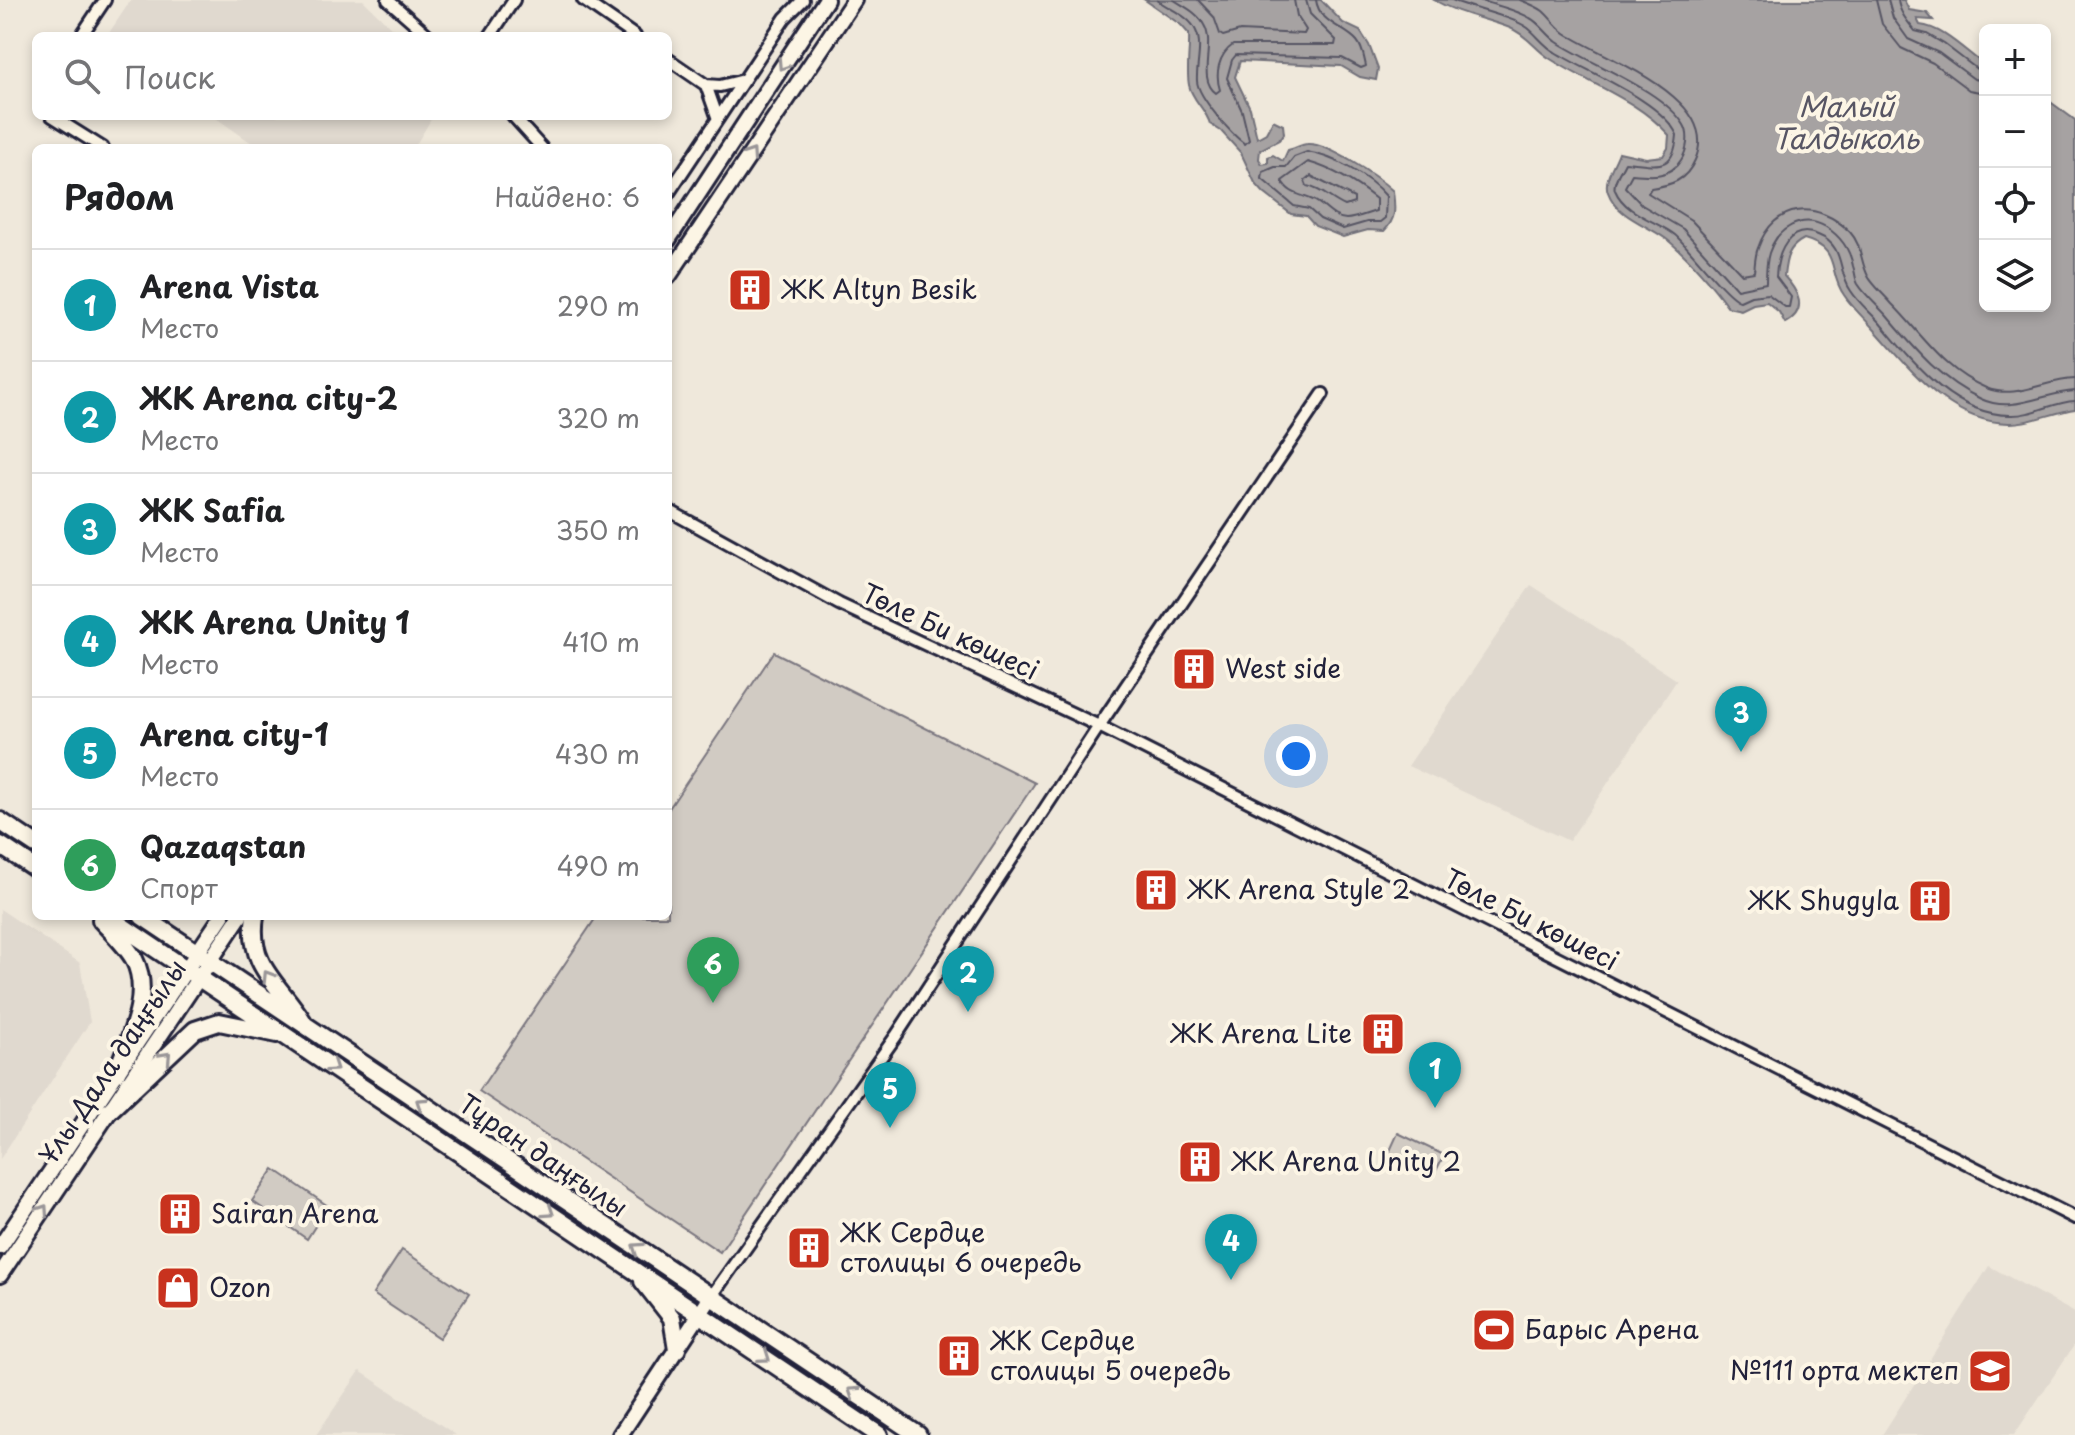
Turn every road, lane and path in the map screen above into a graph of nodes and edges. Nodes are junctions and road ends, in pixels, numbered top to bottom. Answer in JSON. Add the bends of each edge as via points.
{"nodes":[{"id":1,"x":105,"y":0,"type":"edge"},
{"id":2,"x":388,"y":0,"type":"edge"},
{"id":3,"x":514,"y":0,"type":"edge"},
{"id":4,"x":583,"y":0,"type":"edge"},
{"id":5,"x":803,"y":0,"type":"edge"},
{"id":6,"x":826,"y":0,"type":"edge"},
{"id":7,"x":854,"y":0,"type":"edge"},
{"id":8,"x":84,"y":32,"type":"edge"},
{"id":9,"x":424,"y":32,"type":"edge"},
{"id":10,"x":493,"y":32,"type":"edge"},
{"id":11,"x":629,"y":32,"type":"edge"},
{"id":12,"x":672,"y":62,"type":"edge"},
{"id":13,"x":744,"y":80,"type":"junction"},
{"id":14,"x":706,"y":85,"type":"junction"},
{"id":15,"x":718,"y":119,"type":"junction"},
{"id":16,"x":58,"y":120,"type":"edge"},
{"id":17,"x":517,"y":120,"type":"edge"},
{"id":18,"x":97,"y":144,"type":"edge"},
{"id":19,"x":538,"y":144,"type":"edge"},
{"id":20,"x":672,"y":188,"type":"edge"},
{"id":21,"x":672,"y":234,"type":"edge"},
{"id":22,"x":672,"y":271,"type":"edge"},
{"id":23,"x":1323,"y":394,"type":"dead end"},
{"id":24,"x":672,"y":512,"type":"edge"},
{"id":25,"x":1099,"y":726,"type":"junction"},
{"id":26,"x":0,"y":821,"type":"edge"},
{"id":27,"x":32,"y":842,"type":"edge"},
{"id":28,"x":0,"y":845,"type":"edge"},
{"id":29,"x":32,"y":866,"type":"edge"},
{"id":30,"x":101,"y":920,"type":"edge"},
{"id":31,"x":113,"y":920,"type":"edge"},
{"id":32,"x":148,"y":920,"type":"edge"},
{"id":33,"x":220,"y":920,"type":"edge"},
{"id":34,"x":236,"y":920,"type":"edge"},
{"id":35,"x":255,"y":920,"type":"edge"},
{"id":36,"x":203,"y":958,"type":"junction"},
{"id":37,"x":193,"y":973,"type":"junction"},
{"id":38,"x":306,"y":1027,"type":"junction"},
{"id":39,"x":288,"y":1037,"type":"junction"},
{"id":40,"x":116,"y":1074,"type":"junction"},
{"id":41,"x":109,"y":1111,"type":"junction"},
{"id":42,"x":2075,"y":1218,"type":"edge"},
{"id":43,"x":0,"y":1247,"type":"edge"},
{"id":44,"x":639,"y":1272,"type":"junction"},
{"id":45,"x":0,"y":1275,"type":"edge"},
{"id":46,"x":711,"y":1297,"type":"junction"},
{"id":47,"x":701,"y":1313,"type":"junction"},
{"id":48,"x":677,"y":1349,"type":"junction"},
{"id":49,"x":620,"y":1435,"type":"edge"},
{"id":50,"x":879,"y":1435,"type":"edge"},
{"id":51,"x":918,"y":1435,"type":"edge"}],
"edges":[{"from":1,"to":8,"type":"street"},
{"from":2,"to":9,"type":"street"},
{"from":3,"to":10,"type":"street"},
{"from":4,"to":11,"type":"street"},
{"from":5,"to":13,"type":"street"},
{"from":6,"to":21,"type":"street","one_way":true},
{"from":22,"to":7,"type":"street","one_way":true},
{"from":12,"to":14,"type":"street"},
{"from":13,"to":14,"type":"street"},
{"from":13,"to":15,"type":"street"},
{"from":14,"to":15,"type":"street"},
{"from":15,"to":20,"type":"street"},
{"from":16,"to":18,"type":"street"},
{"from":17,"to":19,"type":"street"},
{"from":23,"to":25,"type":"street"},
{"from":24,"to":25,"type":"street","name":"Төле Би көшесі","via":[[839,604]]},
{"from":25,"to":42,"type":"street","name":"Төле Би көшесі"},
{"from":25,"to":46,"type":"street","via":[[896,1036]]},
{"from":26,"to":27,"type":"main road"},
{"from":28,"to":29,"type":"main road"},
{"from":30,"to":40,"type":"main road","via":[[134,960],[140,981],[140,1008]]},
{"from":31,"to":37,"type":"main road","name":"Тұран даңғылы"},
{"from":32,"to":36,"type":"main road","name":"Тұран даңғылы"},
{"from":33,"to":36,"type":"street","name":"Ұлы Дала даңғылы"},
{"from":34,"to":36,"type":"street","name":"Ұлы Дала даңғылы"},
{"from":38,"to":35,"type":"main road","one_way":true,"via":[[265,973],[255,945]]},
{"from":36,"to":37,"type":"street","name":"Ұлы Дала даңғылы"},
{"from":36,"to":38,"type":"main road","name":"Тұран даңғылы"},
{"from":37,"to":39,"type":"main road","name":"Тұран даңғылы"},
{"from":37,"to":40,"type":"street","name":"Ұлы Дала даңғылы"},
{"from":37,"to":41,"type":"street","name":"Ұлы Дала даңғылы"},
{"from":46,"to":38,"type":"main road","name":"Тұран даңғылы","one_way":true},
{"from":41,"to":39,"type":"main road","one_way":true,"via":[[181,1041],[206,1025],[229,1023]]},
{"from":39,"to":44,"type":"main road","name":"Тұран даңғылы","one_way":true},
{"from":40,"to":43,"type":"street","name":"Ұлы Дала даңғылы"},
{"from":45,"to":41,"type":"street","name":"Ұлы Дала даңғылы","one_way":true},
{"from":44,"to":47,"type":"main road","name":"Тұран даңғылы"},
{"from":44,"to":48,"type":"main road","via":[[672,1318]]},
{"from":46,"to":47,"type":"street"},
{"from":51,"to":46,"type":"main road","name":"Тұран даңғылы","one_way":true},
{"from":47,"to":48,"type":"street"},
{"from":47,"to":50,"type":"main road","name":"Тұран даңғылы","one_way":true},
{"from":48,"to":49,"type":"street"}]}
